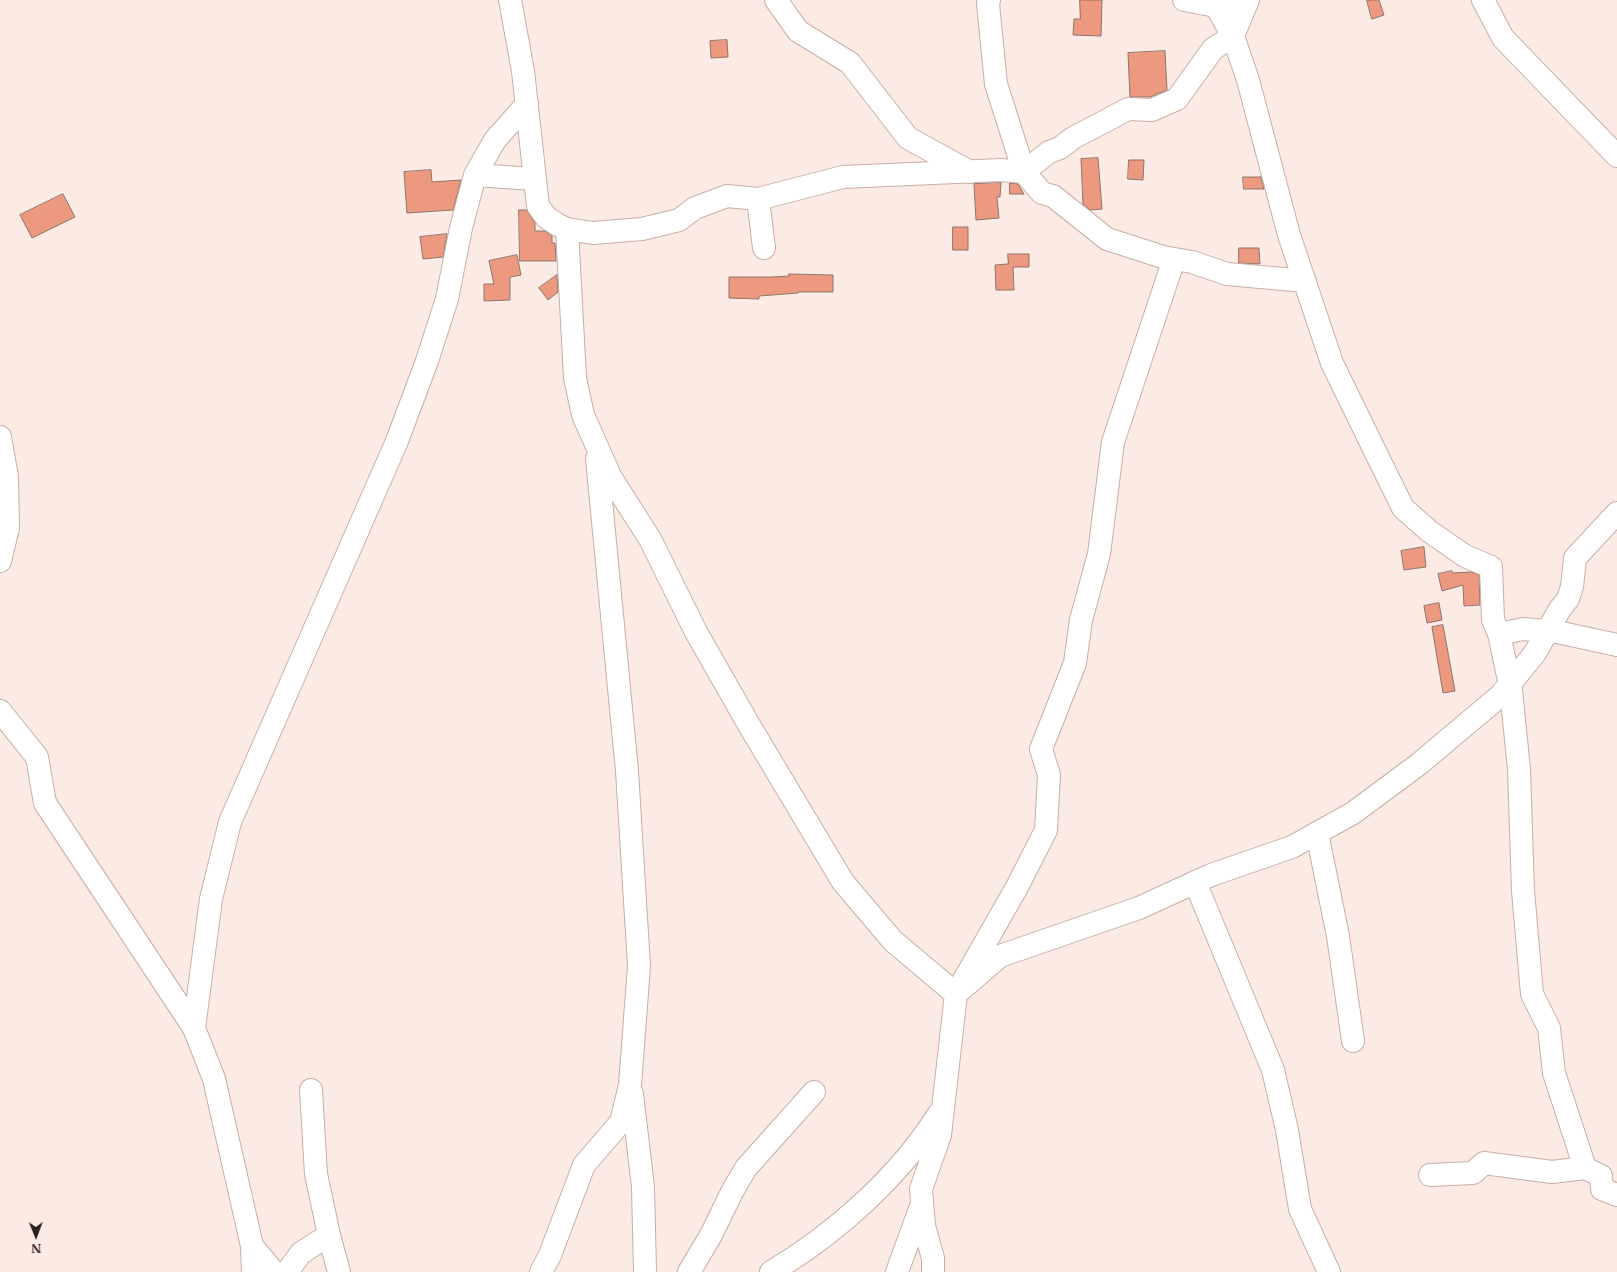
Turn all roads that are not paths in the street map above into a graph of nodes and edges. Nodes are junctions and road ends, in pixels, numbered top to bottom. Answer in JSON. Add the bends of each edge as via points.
{"nodes":[{"id":1,"x":776,"y":0,"type":"edge"},
{"id":2,"x":989,"y":0,"type":"edge"},
{"id":3,"x":1184,"y":0,"type":"edge"},
{"id":4,"x":1248,"y":0,"type":"edge"},
{"id":5,"x":1483,"y":0,"type":"edge"},
{"id":6,"x":1221,"y":2,"type":"edge"},
{"id":7,"x":511,"y":3,"type":"edge"},
{"id":8,"x":1233,"y":36,"type":"junction"},
{"id":9,"x":527,"y":104,"type":"junction"},
{"id":10,"x":1617,"y":156,"type":"edge"},
{"id":11,"x":970,"y":172,"type":"junction"},
{"id":12,"x":1024,"y":172,"type":"junction"},
{"id":13,"x":475,"y":175,"type":"junction"},
{"id":14,"x":534,"y":179,"type":"junction"},
{"id":15,"x":758,"y":199,"type":"junction"},
{"id":16,"x":567,"y":228,"type":"junction"},
{"id":17,"x":764,"y":248,"type":"dead end"},
{"id":18,"x":1174,"y":259,"type":"junction"},
{"id":19,"x":1305,"y":281,"type":"junction"},
{"id":20,"x":0,"y":437,"type":"edge"},
{"id":21,"x":597,"y":447,"type":"junction"},
{"id":22,"x":1617,"y":513,"type":"edge"},
{"id":23,"x":0,"y":560,"type":"edge"},
{"id":24,"x":1548,"y":631,"type":"junction"},
{"id":25,"x":1499,"y":634,"type":"junction"},
{"id":26,"x":1617,"y":645,"type":"edge"},
{"id":27,"x":1510,"y":684,"type":"junction"},
{"id":28,"x":0,"y":712,"type":"edge"},
{"id":29,"x":1317,"y":833,"type":"junction"},
{"id":30,"x":1195,"y":882,"type":"junction"},
{"id":31,"x":956,"y":994,"type":"junction"},
{"id":32,"x":194,"y":1028,"type":"junction"},
{"id":33,"x":1353,"y":1041,"type":"dead end"},
{"id":34,"x":630,"y":1085,"type":"junction"},
{"id":35,"x":311,"y":1090,"type":"dead end"},
{"id":36,"x":814,"y":1092,"type":"dead end"},
{"id":37,"x":943,"y":1108,"type":"junction"},
{"id":38,"x":1585,"y":1168,"type":"junction"},
{"id":39,"x":1430,"y":1175,"type":"dead end"},
{"id":40,"x":1617,"y":1195,"type":"edge"},
{"id":41,"x":922,"y":1202,"type":"junction"},
{"id":42,"x":329,"y":1235,"type":"junction"},
{"id":43,"x":252,"y":1246,"type":"junction"},
{"id":44,"x":253,"y":1272,"type":"edge"},
{"id":45,"x":274,"y":1272,"type":"edge"},
{"id":46,"x":287,"y":1272,"type":"edge"},
{"id":47,"x":339,"y":1272,"type":"edge"},
{"id":48,"x":541,"y":1272,"type":"edge"},
{"id":49,"x":645,"y":1272,"type":"edge"},
{"id":50,"x":689,"y":1272,"type":"edge"},
{"id":51,"x":771,"y":1272,"type":"edge"},
{"id":52,"x":898,"y":1272,"type":"edge"},
{"id":53,"x":933,"y":1272,"type":"edge"},
{"id":54,"x":1329,"y":1272,"type":"edge"}],
"edges":[{"from":1,"to":11,"type":"street","via":[[798,31],[850,63],[908,138]]},
{"from":2,"to":12,"type":"street","via":[[996,84]]},
{"from":3,"to":6,"type":"street"},
{"from":4,"to":8,"type":"street"},
{"from":5,"to":10,"type":"street","via":[[1503,38]]},
{"from":6,"to":8,"type":"street"},
{"from":7,"to":9,"type":"street"},
{"from":8,"to":12,"type":"street","via":[[1213,49],[1177,99],[1152,110],[1128,109],[1049,152]]},
{"from":8,"to":19,"type":"street","via":[[1248,80],[1289,235]]},
{"from":9,"to":13,"type":"street","via":[[495,140]]},
{"from":9,"to":14,"type":"street"},
{"from":11,"to":12,"type":"street"},
{"from":11,"to":15,"type":"street","via":[[843,177]]},
{"from":12,"to":18,"type":"street","via":[[1042,193],[1053,196],[1107,239]]},
{"from":13,"to":14,"type":"street"},
{"from":13,"to":32,"type":"street","via":[[461,228],[448,300],[397,441],[230,822],[211,899]]},
{"from":14,"to":16,"type":"street","via":[[538,206],[546,216]]},
{"from":15,"to":16,"type":"street","via":[[727,196],[695,208],[680,220],[642,229],[593,233]]},
{"from":15,"to":17,"type":"street"},
{"from":16,"to":21,"type":"street","via":[[574,378],[583,415]]},
{"from":18,"to":19,"type":"street","via":[[1192,262],[1227,274]]},
{"from":18,"to":31,"type":"street","via":[[1113,442],[1099,554],[1081,620],[1075,663],[1041,749],[1048,776],[1046,830]]},
{"from":19,"to":25,"type":"street","via":[[1332,362],[1403,508],[1428,531],[1465,556],[1491,567],[1492,620]]},
{"from":20,"to":23,"type":"street","via":[[7,477],[8,528]]},
{"from":21,"to":31,"type":"street","via":[[611,478],[650,539],[700,639],[843,882],[893,941]]},
{"from":21,"to":34,"type":"street","via":[[596,464],[627,771],[639,958]]},
{"from":22,"to":24,"type":"street","via":[[1575,558],[1568,599]]},
{"from":24,"to":25,"type":"street","via":[[1523,629]]},
{"from":24,"to":26,"type":"street"},
{"from":24,"to":27,"type":"street","via":[[1535,653]]},
{"from":25,"to":27,"type":"street"},
{"from":27,"to":29,"type":"street","via":[[1501,695],[1419,764],[1353,813]]},
{"from":27,"to":38,"type":"street","via":[[1519,769],[1523,890],[1532,994],[1549,1028],[1554,1073]]},
{"from":28,"to":32,"type":"street","via":[[36,757],[45,803]]},
{"from":29,"to":30,"type":"street","via":[[1292,846]]},
{"from":29,"to":33,"type":"street","via":[[1338,936]]},
{"from":30,"to":31,"type":"street","via":[[1139,908],[1000,956]]},
{"from":30,"to":54,"type":"street","via":[[1273,1070],[1287,1130],[1300,1209]]},
{"from":31,"to":37,"type":"street"},
{"from":32,"to":43,"type":"street","via":[[214,1078]]},
{"from":34,"to":48,"type":"street","via":[[621,1122],[584,1165]]},
{"from":34,"to":49,"type":"street","via":[[643,1187]]},
{"from":35,"to":42,"type":"street","via":[[316,1174]]},
{"from":36,"to":50,"type":"street","via":[[746,1168]]},
{"from":37,"to":41,"type":"street","via":[[940,1135],[921,1189]]},
{"from":37,"to":51,"type":"street","via":[[924,1138],[854,1213],[794,1259]]},
{"from":38,"to":39,"type":"street","via":[[1552,1172],[1484,1163],[1472,1173]]},
{"from":38,"to":40,"type":"street","via":[[1602,1176],[1602,1190]]},
{"from":41,"to":52,"type":"street"},
{"from":41,"to":53,"type":"street","via":[[924,1226],[933,1258]]},
{"from":42,"to":46,"type":"street","via":[[301,1253]]},
{"from":42,"to":47,"type":"street"},
{"from":43,"to":44,"type":"street"},
{"from":43,"to":45,"type":"street"}]}
